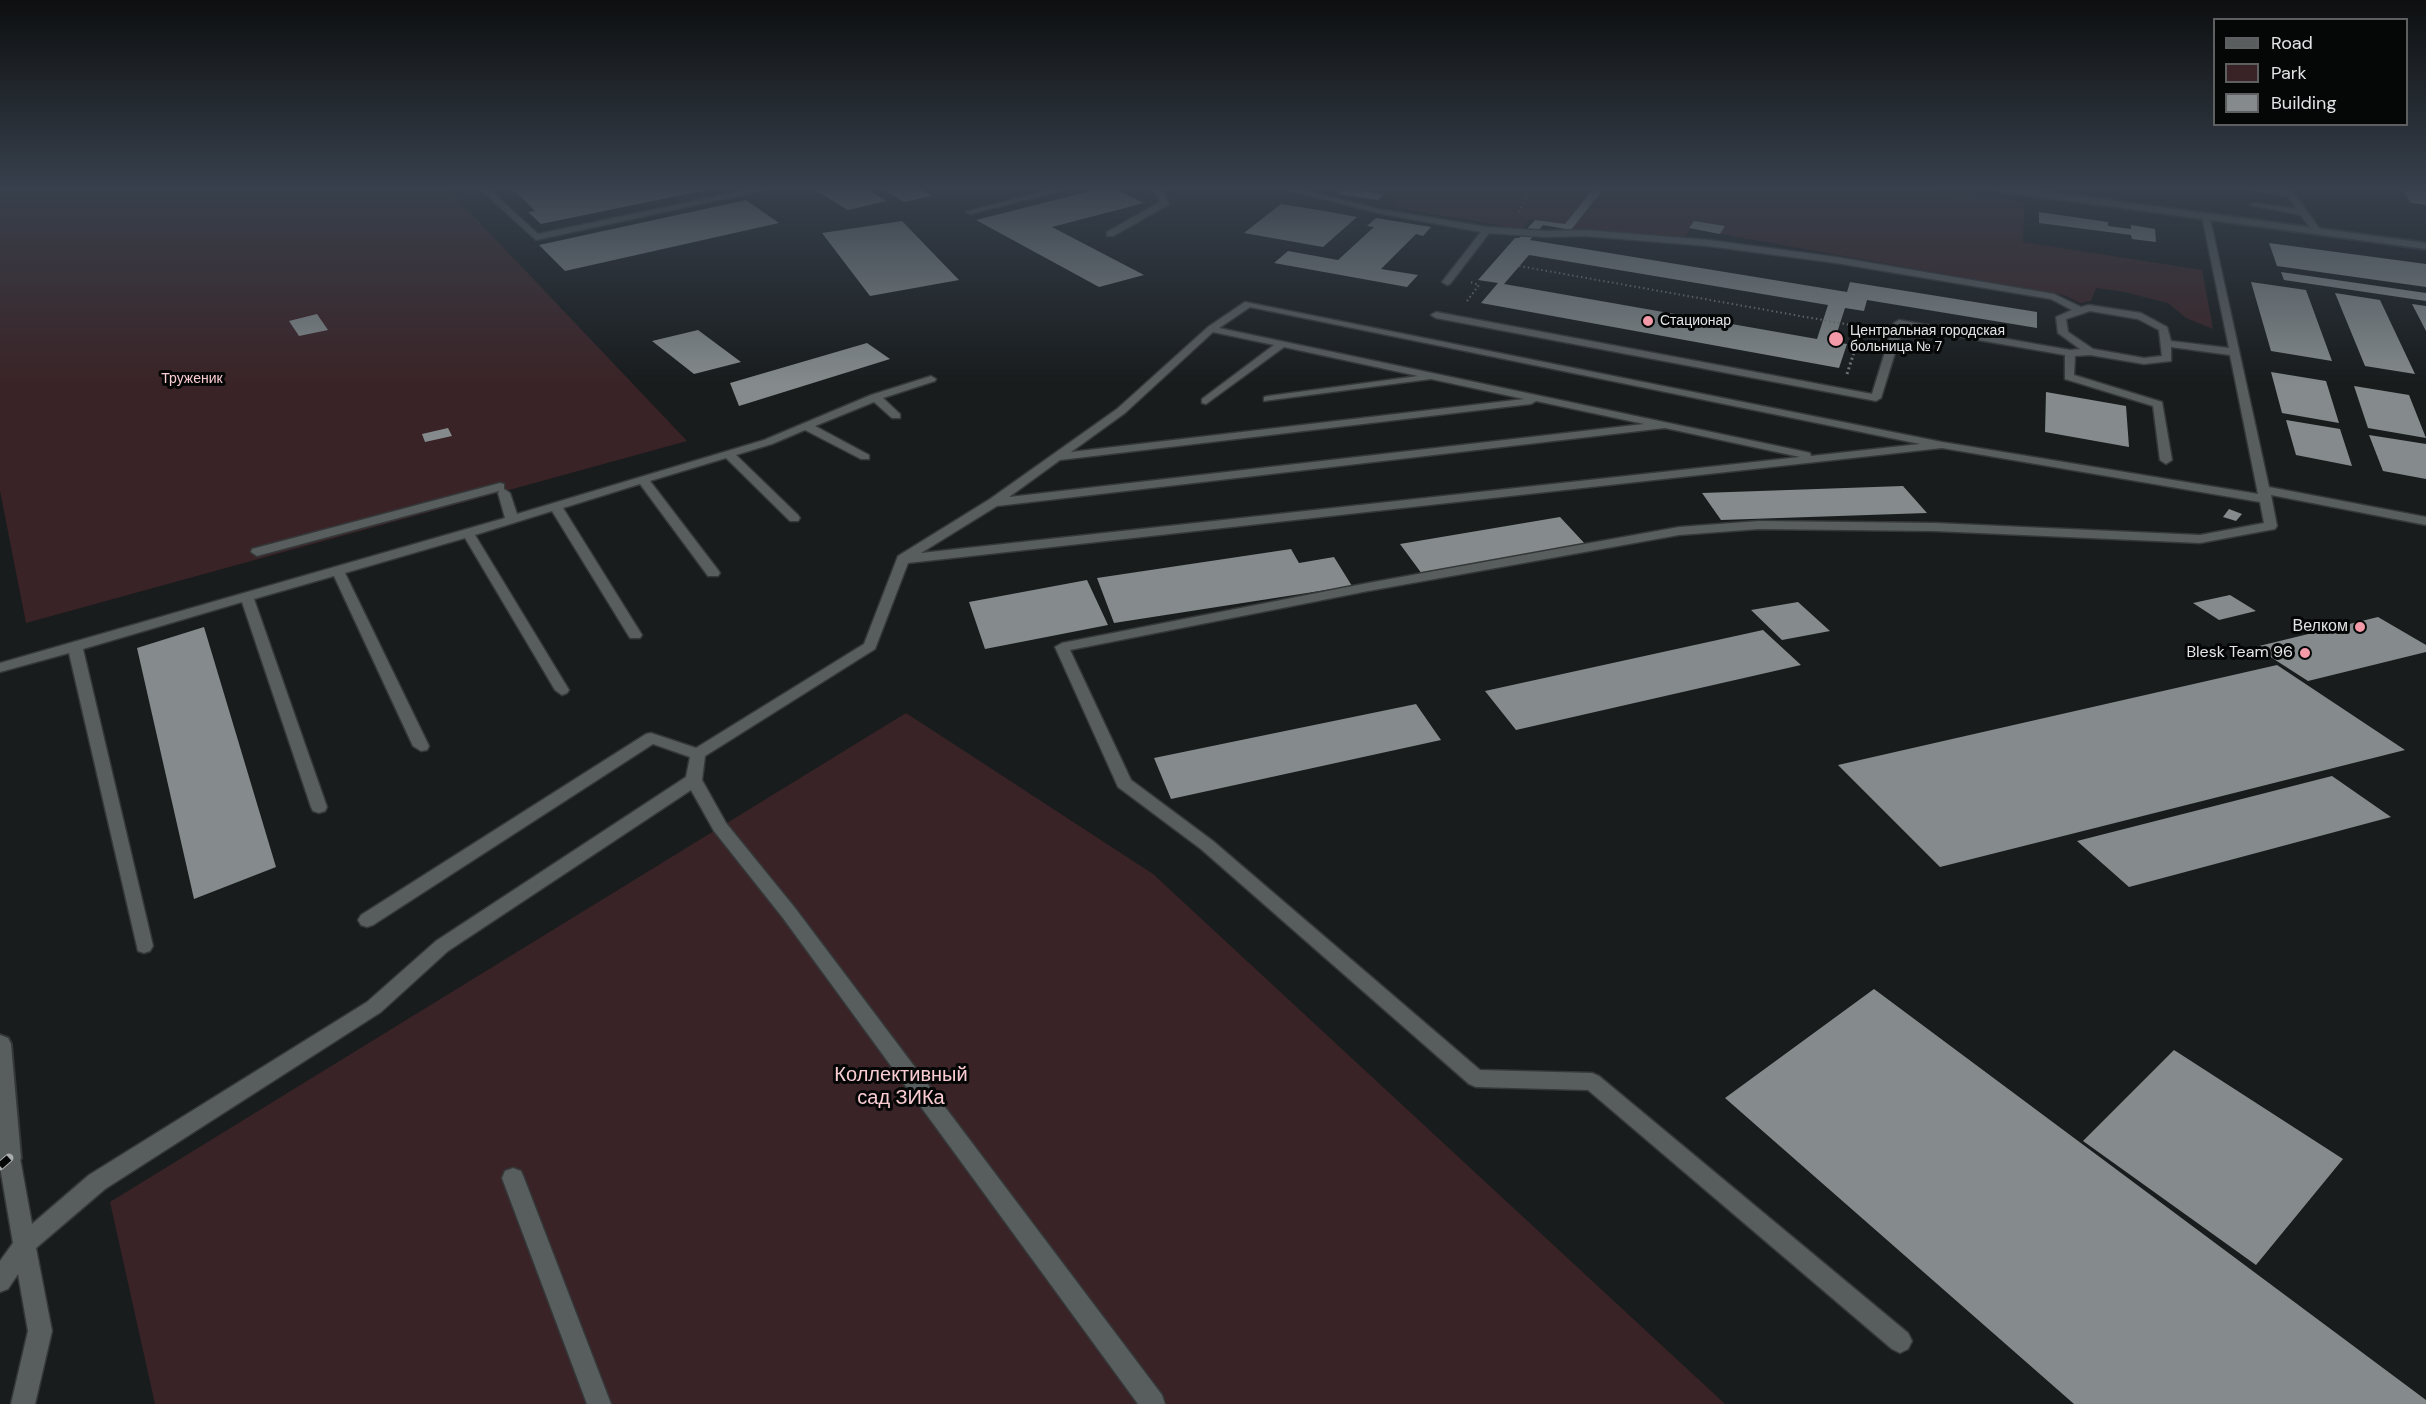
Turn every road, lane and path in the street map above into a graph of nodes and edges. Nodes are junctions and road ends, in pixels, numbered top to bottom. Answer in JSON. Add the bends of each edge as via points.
{"nodes":[{"id":1,"x":1469,"y":254,"type":"edge"},
{"id":2,"x":1789,"y":254,"type":"edge"},
{"id":3,"x":2214,"y":254,"type":"edge"},
{"id":4,"x":1519,"y":266,"type":"dead end"},
{"id":5,"x":1450,"y":279,"type":"joint"},
{"id":6,"x":1464,"y":304,"type":"dead end"},
{"id":7,"x":2081,"y":310,"type":"junction"},
{"id":8,"x":1436,"y":315,"type":"dead end"},
{"id":9,"x":1899,"y":323,"type":"junction"},
{"id":10,"x":1862,"y":327,"type":"junction"},
{"id":11,"x":1211,"y":329,"type":"junction"},
{"id":12,"x":2166,"y":343,"type":"junction"},
{"id":13,"x":1282,"y":344,"type":"junction"},
{"id":14,"x":2090,"y":352,"type":"junction"},
{"id":15,"x":2234,"y":352,"type":"junction"},
{"id":16,"x":2070,"y":353,"type":"junction"},
{"id":17,"x":1847,"y":375,"type":"dead end"},
{"id":18,"x":1438,"y":377,"type":"junction"},
{"id":19,"x":931,"y":379,"type":"dead end"},
{"id":20,"x":875,"y":397,"type":"junction"},
{"id":21,"x":1268,"y":399,"type":"dead end"},
{"id":22,"x":1543,"y":399,"type":"junction"},
{"id":23,"x":1206,"y":401,"type":"dead end"},
{"id":24,"x":896,"y":416,"type":"dead end"},
{"id":25,"x":1666,"y":425,"type":"junction"},
{"id":26,"x":805,"y":426,"type":"junction"},
{"id":27,"x":1942,"y":445,"type":"junction"},
{"id":28,"x":728,"y":454,"type":"junction"},
{"id":29,"x":865,"y":457,"type":"dead end"},
{"id":30,"x":1054,"y":457,"type":"junction"},
{"id":31,"x":1820,"y":458,"type":"junction"},
{"id":32,"x":2166,"y":460,"type":"dead end"},
{"id":33,"x":643,"y":480,"type":"junction"},
{"id":34,"x":2265,"y":495,"type":"junction"},
{"id":35,"x":994,"y":502,"type":"junction"},
{"id":36,"x":555,"y":507,"type":"junction"},
{"id":37,"x":794,"y":518,"type":"dead end"},
{"id":38,"x":512,"y":520,"type":"junction"},
{"id":39,"x":2426,"y":521,"type":"edge"},
{"id":40,"x":468,"y":533,"type":"junction"},
{"id":41,"x":258,"y":552,"type":"dead end"},
{"id":42,"x":903,"y":559,"type":"junction"},
{"id":43,"x":338,"y":571,"type":"junction"},
{"id":44,"x":713,"y":573,"type":"dead end"},
{"id":45,"x":248,"y":597,"type":"junction"},
{"id":46,"x":635,"y":635,"type":"dead end"},
{"id":47,"x":75,"y":646,"type":"junction"},
{"id":48,"x":0,"y":668,"type":"edge"},
{"id":49,"x":562,"y":690,"type":"dead end"},
{"id":50,"x":421,"y":747,"type":"dead end"},
{"id":51,"x":698,"y":754,"type":"junction"},
{"id":52,"x":694,"y":780,"type":"junction"},
{"id":53,"x":319,"y":807,"type":"dead end"},
{"id":54,"x":367,"y":920,"type":"dead end"},
{"id":55,"x":144,"y":946,"type":"dead end"},
{"id":56,"x":0,"y":1044,"type":"edge"},
{"id":57,"x":9,"y":1158,"type":"joint"},
{"id":58,"x":513,"y":1178,"type":"dead end"},
{"id":59,"x":25,"y":1244,"type":"junction"},
{"id":60,"x":0,"y":1281,"type":"edge"},
{"id":61,"x":1900,"y":1341,"type":"dead end"},
{"id":62,"x":23,"y":1404,"type":"edge"},
{"id":63,"x":599,"y":1404,"type":"edge"},
{"id":64,"x":1153,"y":1404,"type":"edge"}],
"edges":[{"from":1,"to":5,"type":"lane"},
{"from":2,"to":7,"type":"lane","via":[[2054,297]]},
{"from":3,"to":15,"type":"lane"},
{"from":4,"to":10,"type":"path"},
{"from":5,"to":6,"type":"path","via":[[1479,285]]},
{"from":7,"to":12,"type":"lane","via":[[2141,316],[2164,329]]},
{"from":7,"to":14,"type":"lane","via":[[2061,317],[2063,333]]},
{"from":8,"to":9,"type":"lane","via":[[1876,398]]},
{"from":9,"to":10,"type":"path"},
{"from":9,"to":16,"type":"lane"},
{"from":10,"to":17,"type":"path"},
{"from":11,"to":13,"type":"lane"},
{"from":11,"to":27,"type":"lane","via":[[1248,304]]},
{"from":11,"to":30,"type":"lane","via":[[1121,411]]},
{"from":12,"to":14,"type":"lane","via":[[2167,359],[2144,361]]},
{"from":12,"to":15,"type":"lane"},
{"from":13,"to":18,"type":"lane"},
{"from":13,"to":23,"type":"lane"},
{"from":14,"to":16,"type":"lane"},
{"from":15,"to":34,"type":"lane"},
{"from":16,"to":32,"type":"lane","via":[[2069,377],[2158,404]]},
{"from":18,"to":21,"type":"lane"},
{"from":18,"to":22,"type":"lane"},
{"from":19,"to":20,"type":"lane"},
{"from":20,"to":24,"type":"lane"},
{"from":20,"to":26,"type":"lane"},
{"from":22,"to":25,"type":"lane"},
{"from":22,"to":30,"type":"lane"},
{"from":25,"to":31,"type":"lane"},
{"from":25,"to":35,"type":"lane"},
{"from":26,"to":28,"type":"lane"},
{"from":26,"to":29,"type":"lane"},
{"from":27,"to":31,"type":"lane"},
{"from":27,"to":34,"type":"lane"},
{"from":28,"to":33,"type":"lane"},
{"from":28,"to":37,"type":"lane"},
{"from":30,"to":35,"type":"lane"},
{"from":31,"to":42,"type":"lane"},
{"from":33,"to":36,"type":"lane"},
{"from":33,"to":44,"type":"lane"},
{"from":34,"to":39,"type":"lane"},
{"from":34,"to":61,"type":"lane","via":[[2271,526],[2200,539],[1935,527],[1759,525],[1679,531],[1062,647],[1124,783],[1207,845],[1476,1078],[1592,1082]]},
{"from":35,"to":42,"type":"lane"},
{"from":36,"to":38,"type":"lane"},
{"from":36,"to":46,"type":"lane"},
{"from":38,"to":40,"type":"lane"},
{"from":38,"to":41,"type":"lane","via":[[502,490]]},
{"from":40,"to":43,"type":"lane"},
{"from":40,"to":49,"type":"lane"},
{"from":42,"to":51,"type":"lane","via":[[870,646]]},
{"from":43,"to":45,"type":"lane"},
{"from":43,"to":50,"type":"lane"},
{"from":45,"to":47,"type":"lane"},
{"from":45,"to":53,"type":"lane"},
{"from":47,"to":48,"type":"lane"},
{"from":47,"to":55,"type":"lane"},
{"from":51,"to":52,"type":"lane"},
{"from":51,"to":54,"type":"lane","via":[[651,738]]},
{"from":52,"to":59,"type":"lane","via":[[442,946],[374,1007],[97,1182]]},
{"from":52,"to":64,"type":"lane","via":[[720,827],[789,913]]},
{"from":56,"to":57,"type":"street"},
{"from":57,"to":59,"type":"lane"},
{"from":58,"to":63,"type":"lane"},
{"from":59,"to":60,"type":"lane"},
{"from":59,"to":62,"type":"lane","via":[[40,1331]]}]}
